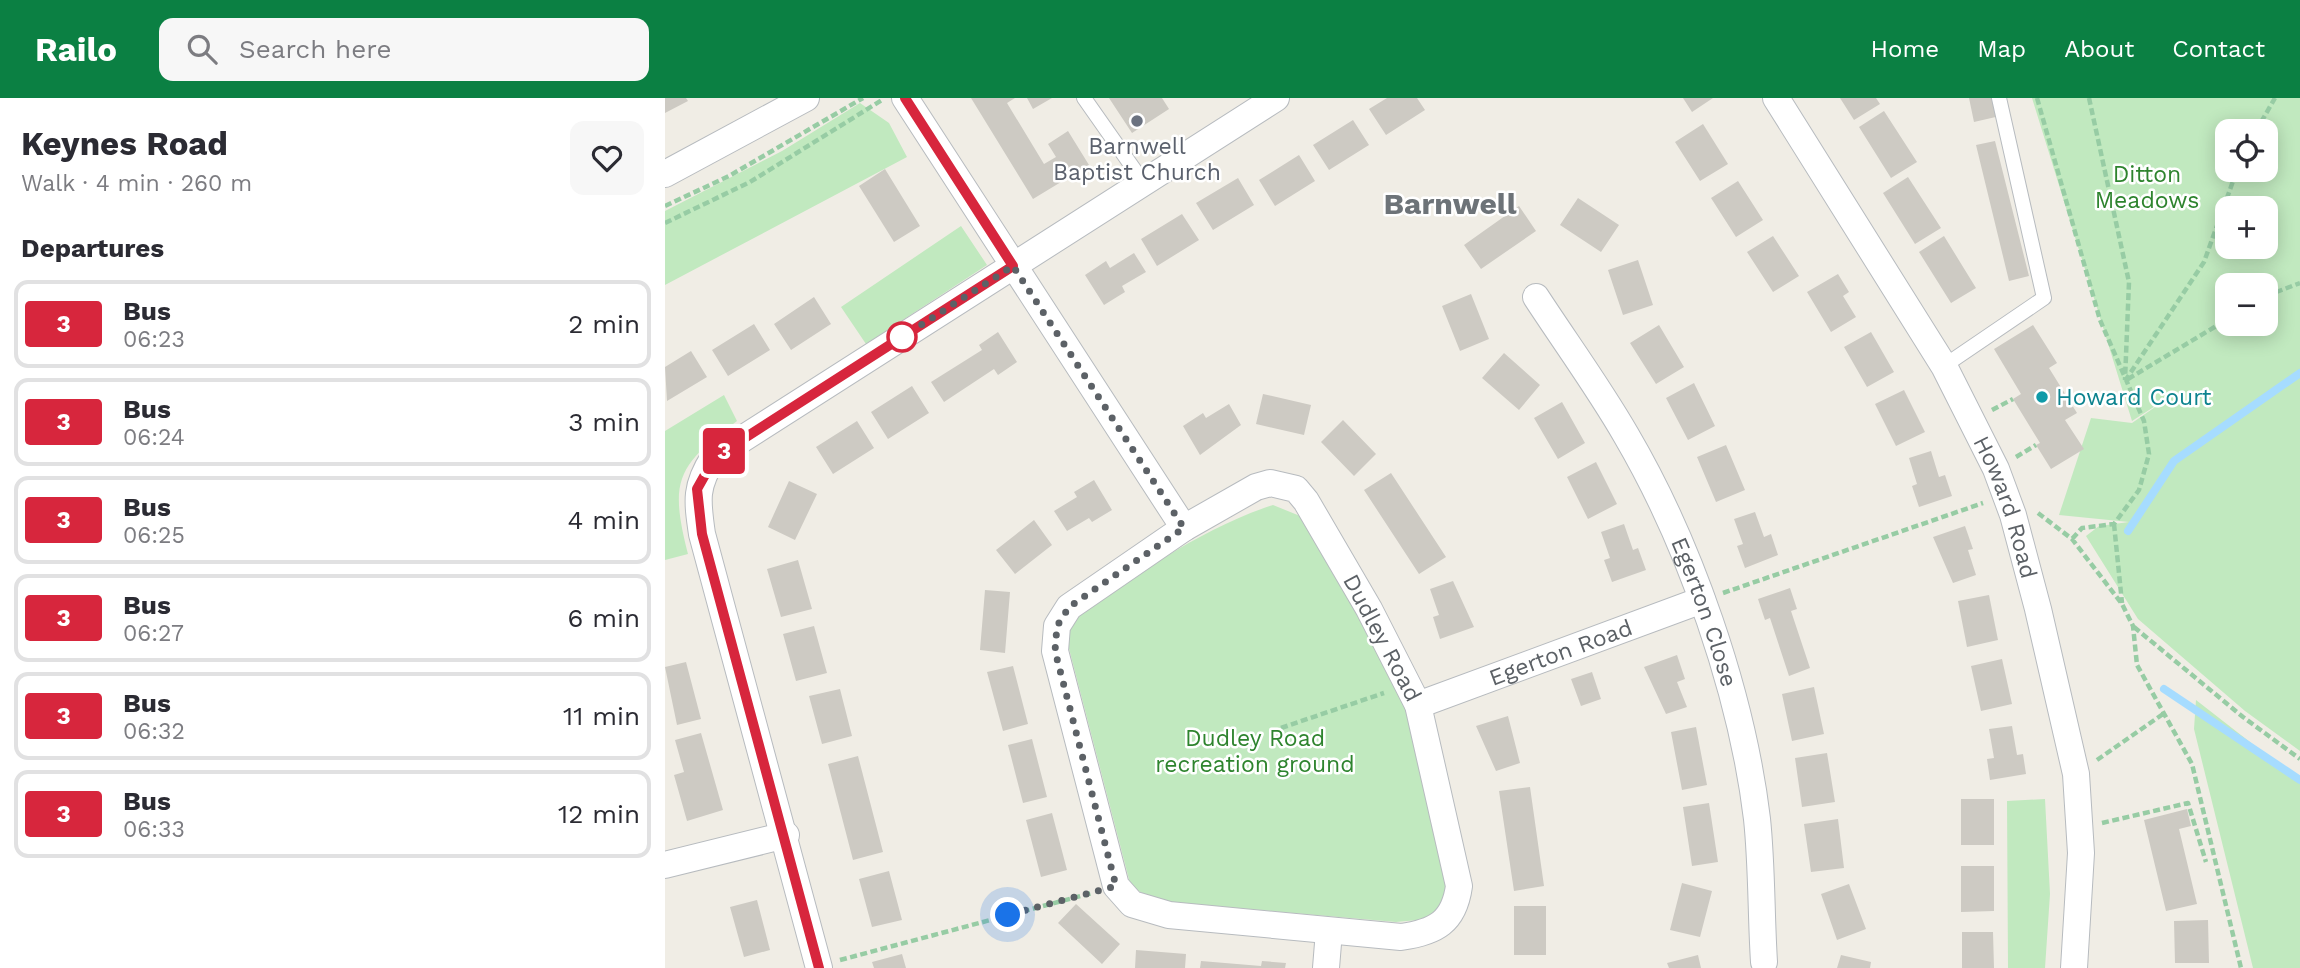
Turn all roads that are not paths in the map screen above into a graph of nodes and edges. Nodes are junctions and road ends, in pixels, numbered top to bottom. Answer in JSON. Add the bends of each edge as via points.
{"nodes":[{"id":1,"x":806,"y":98,"type":"edge"},
{"id":2,"x":905,"y":98,"type":"edge"},
{"id":3,"x":1084,"y":98,"type":"edge"},
{"id":4,"x":1276,"y":98,"type":"edge"},
{"id":5,"x":1776,"y":98,"type":"edge"},
{"id":6,"x":1999,"y":98,"type":"edge"},
{"id":7,"x":665,"y":174,"type":"edge"},
{"id":8,"x":1143,"y":182,"type":"junction"},
{"id":9,"x":1013,"y":266,"type":"junction"},
{"id":10,"x":1537,"y":297,"type":"dead end"},
{"id":11,"x":1944,"y":366,"type":"junction"},
{"id":12,"x":1184,"y":528,"type":"junction"},
{"id":13,"x":1702,"y":600,"type":"junction"},
{"id":14,"x":1413,"y":695,"type":"junction"},
{"id":15,"x":786,"y":835,"type":"junction"},
{"id":16,"x":665,"y":865,"type":"edge"},
{"id":17,"x":1329,"y":931,"type":"junction"},
{"id":18,"x":1765,"y":963,"type":"dead end"},
{"id":19,"x":819,"y":967,"type":"edge"},
{"id":20,"x":1327,"y":968,"type":"edge"},
{"id":21,"x":2074,"y":968,"type":"edge"}],
"edges":[{"from":1,"to":7,"type":"street"},
{"from":2,"to":9,"type":"street"},
{"from":3,"to":8,"type":"lane"},
{"from":4,"to":8,"type":"street"},
{"from":5,"to":11,"type":"street","name":"Howard Road"},
{"from":6,"to":11,"type":"lane","via":[[2044,298]]},
{"from":8,"to":9,"type":"street"},
{"from":9,"to":12,"type":"street"},
{"from":9,"to":15,"type":"street","via":[[715,457],[703,473],[697,489],[702,534]]},
{"from":10,"to":13,"type":"street","name":"Egerton Close","via":[[1627,436],[1685,552]]},
{"from":11,"to":21,"type":"street","name":"Howard Road","via":[[2010,505],[2076,774],[2081,853]]},
{"from":12,"to":14,"type":"street","name":"Dudley Road","via":[[1257,487],[1270,483],[1296,489],[1369,609]]},
{"from":12,"to":17,"type":"street","name":"Dudley Road","via":[[1069,607],[1057,626],[1055,651],[1116,886],[1132,904],[1169,915]]},
{"from":13,"to":14,"type":"street","name":"Egerton Road"},
{"from":13,"to":18,"type":"street","name":"Egerton Close","via":[[1735,712],[1757,819]]},
{"from":14,"to":17,"type":"street","name":"Dudley Road","via":[[1459,886],[1456,907],[1426,933],[1401,937]]},
{"from":15,"to":16,"type":"street"},
{"from":15,"to":19,"type":"street"},
{"from":17,"to":20,"type":"street"}]}
